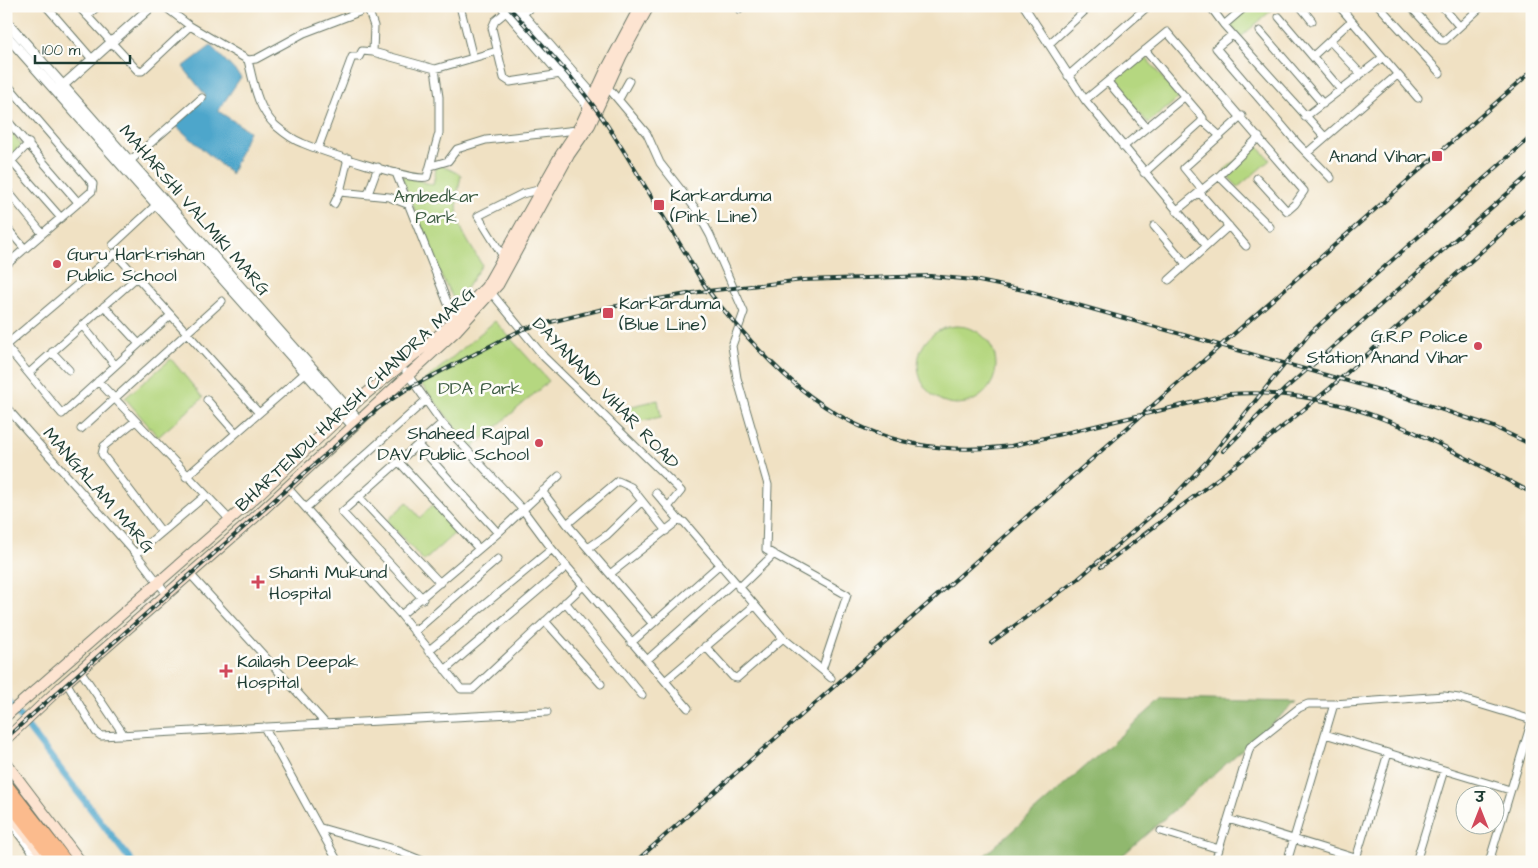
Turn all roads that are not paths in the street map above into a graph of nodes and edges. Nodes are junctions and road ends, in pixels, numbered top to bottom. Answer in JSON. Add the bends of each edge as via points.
{"nodes":[{"id":1,"x":46,"y":6,"type":"edge"},
{"id":2,"x":78,"y":6,"type":"edge"},
{"id":3,"x":98,"y":6,"type":"edge"},
{"id":4,"x":152,"y":6,"type":"edge"},
{"id":5,"x":164,"y":6,"type":"edge"},
{"id":6,"x":366,"y":6,"type":"edge"},
{"id":7,"x":460,"y":6,"type":"edge"},
{"id":8,"x":515,"y":6,"type":"edge"},
{"id":9,"x":532,"y":6,"type":"edge"},
{"id":10,"x":640,"y":6,"type":"edge"},
{"id":11,"x":649,"y":6,"type":"edge"},
{"id":12,"x":1024,"y":6,"type":"edge"},
{"id":13,"x":1090,"y":6,"type":"edge"},
{"id":14,"x":1148,"y":6,"type":"edge"},
{"id":15,"x":1210,"y":6,"type":"edge"},
{"id":16,"x":1246,"y":6,"type":"edge"},
{"id":17,"x":1300,"y":6,"type":"edge"},
{"id":18,"x":1340,"y":6,"type":"edge"},
{"id":19,"x":1379,"y":6,"type":"edge"},
{"id":20,"x":1410,"y":6,"type":"edge"},
{"id":21,"x":1442,"y":6,"type":"edge"},
{"id":22,"x":1468,"y":6,"type":"edge"},
{"id":23,"x":1482,"y":6,"type":"edge"},
{"id":24,"x":504,"y":9,"type":"edge"},
{"id":25,"x":1474,"y":13,"type":"junction"},
{"id":26,"x":522,"y":15,"type":"junction"},
{"id":27,"x":87,"y":16,"type":"junction"},
{"id":28,"x":1279,"y":17,"type":"dead end"},
{"id":29,"x":6,"y":21,"type":"edge"},
{"id":30,"x":1312,"y":21,"type":"dead end"},
{"id":31,"x":1351,"y":21,"type":"junction"},
{"id":32,"x":1224,"y":25,"type":"junction"},
{"id":33,"x":190,"y":26,"type":"junction"},
{"id":34,"x":1459,"y":26,"type":"junction"},
{"id":35,"x":1260,"y":30,"type":"dead end"},
{"id":36,"x":6,"y":35,"type":"edge"},
{"id":37,"x":1232,"y":35,"type":"junction"},
{"id":38,"x":1330,"y":41,"type":"junction"},
{"id":39,"x":112,"y":43,"type":"junction"},
{"id":40,"x":1049,"y":44,"type":"junction"},
{"id":41,"x":1145,"y":50,"type":"junction"},
{"id":42,"x":497,"y":51,"type":"junction"},
{"id":43,"x":373,"y":52,"type":"junction"},
{"id":44,"x":1313,"y":56,"type":"junction"},
{"id":45,"x":473,"y":58,"type":"junction"},
{"id":46,"x":1382,"y":58,"type":"junction"},
{"id":47,"x":92,"y":59,"type":"junction"},
{"id":48,"x":248,"y":60,"type":"junction"},
{"id":49,"x":435,"y":69,"type":"junction"},
{"id":50,"x":1440,"y":73,"type":"dead end"},
{"id":51,"x":561,"y":74,"type":"junction"},
{"id":52,"x":1360,"y":74,"type":"junction"},
{"id":53,"x":1397,"y":75,"type":"junction"},
{"id":54,"x":1068,"y":76,"type":"junction"},
{"id":55,"x":629,"y":81,"type":"dead end"},
{"id":56,"x":1108,"y":82,"type":"junction"},
{"id":57,"x":6,"y":83,"type":"edge"},
{"id":58,"x":604,"y":84,"type":"junction"},
{"id":59,"x":60,"y":89,"type":"junction"},
{"id":60,"x":1341,"y":90,"type":"junction"},
{"id":61,"x":1185,"y":96,"type":"junction"},
{"id":62,"x":202,"y":98,"type":"dead end"},
{"id":63,"x":1418,"y":98,"type":"dead end"},
{"id":64,"x":597,"y":99,"type":"junction"},
{"id":65,"x":619,"y":99,"type":"junction"},
{"id":66,"x":1085,"y":100,"type":"junction"},
{"id":67,"x":1323,"y":104,"type":"junction"},
{"id":68,"x":592,"y":110,"type":"junction"},
{"id":69,"x":1242,"y":116,"type":"junction"},
{"id":70,"x":1305,"y":117,"type":"junction"},
{"id":71,"x":6,"y":119,"type":"edge"},
{"id":72,"x":1202,"y":120,"type":"junction"},
{"id":73,"x":1146,"y":127,"type":"junction"},
{"id":74,"x":577,"y":130,"type":"junction"},
{"id":75,"x":1220,"y":136,"type":"junction"},
{"id":76,"x":1259,"y":137,"type":"junction"},
{"id":77,"x":1325,"y":137,"type":"junction"},
{"id":78,"x":29,"y":143,"type":"junction"},
{"id":79,"x":1123,"y":146,"type":"junction"},
{"id":80,"x":318,"y":148,"type":"junction"},
{"id":81,"x":1307,"y":153,"type":"junction"},
{"id":82,"x":348,"y":158,"type":"junction"},
{"id":83,"x":130,"y":161,"type":"junction"},
{"id":84,"x":9,"y":164,"type":"edge"},
{"id":85,"x":431,"y":166,"type":"junction"},
{"id":86,"x":378,"y":168,"type":"junction"},
{"id":87,"x":396,"y":173,"type":"junction"},
{"id":88,"x":1144,"y":173,"type":"junction"},
{"id":89,"x":1219,"y":176,"type":"junction"},
{"id":90,"x":1258,"y":178,"type":"dead end"},
{"id":91,"x":1331,"y":178,"type":"dead end"},
{"id":92,"x":6,"y":189,"type":"edge"},
{"id":93,"x":542,"y":189,"type":"junction"},
{"id":94,"x":1200,"y":191,"type":"junction"},
{"id":95,"x":340,"y":192,"type":"junction"},
{"id":96,"x":368,"y":194,"type":"junction"},
{"id":97,"x":77,"y":202,"type":"junction"},
{"id":98,"x":157,"y":204,"type":"junction"},
{"id":99,"x":334,"y":204,"type":"dead end"},
{"id":100,"x":408,"y":204,"type":"junction"},
{"id":101,"x":1176,"y":211,"type":"junction"},
{"id":102,"x":61,"y":218,"type":"junction"},
{"id":103,"x":1154,"y":226,"type":"dead end"},
{"id":104,"x":1229,"y":226,"type":"junction"},
{"id":105,"x":1270,"y":227,"type":"dead end"},
{"id":106,"x":6,"y":228,"type":"edge"},
{"id":107,"x":42,"y":232,"type":"junction"},
{"id":108,"x":113,"y":245,"type":"dead end"},
{"id":109,"x":1206,"y":245,"type":"junction"},
{"id":110,"x":1246,"y":246,"type":"dead end"},
{"id":111,"x":25,"y":249,"type":"junction"},
{"id":112,"x":504,"y":258,"type":"junction"},
{"id":113,"x":1186,"y":264,"type":"junction"},
{"id":114,"x":6,"y":265,"type":"edge"},
{"id":115,"x":138,"y":277,"type":"junction"},
{"id":116,"x":1168,"y":280,"type":"dead end"},
{"id":117,"x":489,"y":290,"type":"junction"},
{"id":118,"x":222,"y":301,"type":"dead end"},
{"id":119,"x":104,"y":306,"type":"junction"},
{"id":120,"x":171,"y":314,"type":"junction"},
{"id":121,"x":454,"y":319,"type":"junction"},
{"id":122,"x":82,"y":325,"type":"junction"},
{"id":123,"x":186,"y":332,"type":"junction"},
{"id":124,"x":139,"y":344,"type":"junction"},
{"id":125,"x":6,"y":345,"type":"edge"},
{"id":126,"x":52,"y":352,"type":"junction"},
{"id":127,"x":115,"y":365,"type":"junction"},
{"id":128,"x":400,"y":366,"type":"junction"},
{"id":129,"x":69,"y":370,"type":"dead end"},
{"id":130,"x":29,"y":373,"type":"junction"},
{"id":131,"x":305,"y":373,"type":"junction"},
{"id":132,"x":409,"y":375,"type":"junction"},
{"id":133,"x":98,"y":381,"type":"junction"},
{"id":134,"x":115,"y":399,"type":"junction"},
{"id":135,"x":207,"y":400,"type":"dead end"},
{"id":136,"x":426,"y":400,"type":"junction"},
{"id":137,"x":6,"y":407,"type":"edge"},
{"id":138,"x":346,"y":412,"type":"junction"},
{"id":139,"x":258,"y":413,"type":"junction"},
{"id":140,"x":134,"y":422,"type":"junction"},
{"id":141,"x":442,"y":423,"type":"junction"},
{"id":142,"x":356,"y":424,"type":"junction"},
{"id":143,"x":81,"y":429,"type":"dead end"},
{"id":144,"x":236,"y":433,"type":"junction"},
{"id":145,"x":418,"y":445,"type":"junction"},
{"id":146,"x":399,"y":462,"type":"junction"},
{"id":147,"x":559,"y":476,"type":"dead end"},
{"id":148,"x":186,"y":477,"type":"junction"},
{"id":149,"x":287,"y":487,"type":"junction"},
{"id":150,"x":542,"y":492,"type":"junction"},
{"id":151,"x":656,"y":493,"type":"dead end"},
{"id":152,"x":204,"y":496,"type":"junction"},
{"id":153,"x":359,"y":497,"type":"junction"},
{"id":154,"x":642,"y":502,"type":"junction"},
{"id":155,"x":668,"y":507,"type":"junction"},
{"id":156,"x":306,"y":508,"type":"junction"},
{"id":157,"x":523,"y":510,"type":"junction"},
{"id":158,"x":230,"y":520,"type":"junction"},
{"id":159,"x":679,"y":520,"type":"junction"},
{"id":160,"x":567,"y":524,"type":"junction"},
{"id":161,"x":161,"y":531,"type":"junction"},
{"id":162,"x":666,"y":531,"type":"junction"},
{"id":163,"x":498,"y":533,"type":"junction"},
{"id":164,"x":479,"y":548,"type":"junction"},
{"id":165,"x":588,"y":548,"type":"junction"},
{"id":166,"x":552,"y":549,"type":"junction"},
{"id":167,"x":136,"y":554,"type":"junction"},
{"id":168,"x":774,"y":554,"type":"junction"},
{"id":169,"x":498,"y":559,"type":"dead end"},
{"id":170,"x":719,"y":565,"type":"junction"},
{"id":171,"x":567,"y":566,"type":"junction"},
{"id":172,"x":610,"y":574,"type":"junction"},
{"id":173,"x":191,"y":575,"type":"junction"},
{"id":174,"x":157,"y":583,"type":"junction"},
{"id":175,"x":440,"y":583,"type":"junction"},
{"id":176,"x":584,"y":585,"type":"junction"},
{"id":177,"x":737,"y":585,"type":"junction"},
{"id":178,"x":167,"y":594,"type":"junction"},
{"id":179,"x":423,"y":599,"type":"junction"},
{"id":180,"x":565,"y":602,"type":"junction"},
{"id":181,"x":754,"y":606,"type":"junction"},
{"id":182,"x":401,"y":615,"type":"junction"},
{"id":183,"x":545,"y":621,"type":"junction"},
{"id":184,"x":652,"y":623,"type":"junction"},
{"id":185,"x":414,"y":632,"type":"junction"},
{"id":186,"x":783,"y":638,"type":"junction"},
{"id":187,"x":631,"y":643,"type":"junction"},
{"id":188,"x":705,"y":646,"type":"junction"},
{"id":189,"x":428,"y":651,"type":"junction"},
{"id":190,"x":647,"y":660,"type":"junction"},
{"id":191,"x":80,"y":670,"type":"junction"},
{"id":192,"x":445,"y":670,"type":"junction"},
{"id":193,"x":822,"y":670,"type":"junction"},
{"id":194,"x":831,"y":678,"type":"dead end"},
{"id":195,"x":665,"y":681,"type":"junction"},
{"id":196,"x":64,"y":684,"type":"junction"},
{"id":197,"x":601,"y":684,"type":"dead end"},
{"id":198,"x":642,"y":695,"type":"dead end"},
{"id":199,"x":1334,"y":704,"type":"junction"},
{"id":200,"x":688,"y":708,"type":"dead end"},
{"id":201,"x":547,"y":712,"type":"dead end"},
{"id":202,"x":6,"y":716,"type":"edge"},
{"id":203,"x":1532,"y":720,"type":"edge"},
{"id":204,"x":326,"y":724,"type":"junction"},
{"id":205,"x":264,"y":727,"type":"junction"},
{"id":206,"x":1325,"y":734,"type":"junction"},
{"id":207,"x":10,"y":735,"type":"edge"},
{"id":208,"x":124,"y":735,"type":"junction"},
{"id":209,"x":1388,"y":753,"type":"junction"},
{"id":210,"x":6,"y":763,"type":"edge"},
{"id":211,"x":1444,"y":770,"type":"junction"},
{"id":212,"x":6,"y":784,"type":"edge"},
{"id":213,"x":1510,"y":790,"type":"junction"},
{"id":214,"x":6,"y":799,"type":"edge"},
{"id":215,"x":6,"y":809,"type":"edge"},
{"id":216,"x":14,"y":819,"type":"junction"},
{"id":217,"x":1228,"y":819,"type":"junction"},
{"id":218,"x":321,"y":828,"type":"junction"},
{"id":219,"x":1161,"y":831,"type":"dead end"},
{"id":220,"x":1294,"y":839,"type":"junction"},
{"id":221,"x":1219,"y":849,"type":"junction"},
{"id":222,"x":1356,"y":860,"type":"edge"},
{"id":223,"x":40,"y":862,"type":"edge"},
{"id":224,"x":48,"y":862,"type":"edge"},
{"id":225,"x":55,"y":862,"type":"edge"},
{"id":226,"x":67,"y":862,"type":"edge"},
{"id":227,"x":82,"y":862,"type":"edge"},
{"id":228,"x":338,"y":862,"type":"edge"},
{"id":229,"x":425,"y":862,"type":"edge"},
{"id":230,"x":1215,"y":862,"type":"edge"},
{"id":231,"x":1287,"y":862,"type":"edge"},
{"id":232,"x":1368,"y":862,"type":"edge"},
{"id":233,"x":1416,"y":862,"type":"edge"},
{"id":234,"x":1489,"y":862,"type":"edge"}],
"edges":[{"from":1,"to":47,"type":"street"},
{"from":2,"to":27,"type":"street"},
{"from":3,"to":27,"type":"street"},
{"from":4,"to":39,"type":"street"},
{"from":5,"to":33,"type":"street"},
{"from":6,"to":43,"type":"street","via":[[374,26]]},
{"from":6,"to":48,"type":"street","via":[[359,12],[304,33],[256,59]]},
{"from":7,"to":45,"type":"street"},
{"from":8,"to":26,"type":"street"},
{"from":9,"to":26,"type":"street"},
{"from":10,"to":58,"type":"main road","name":"BHARTENDU HARISH CHANDRA MARG"},
{"from":11,"to":58,"type":"main road","name":"BHARTENDU HARISH CHANDRA MARG"},
{"from":12,"to":40,"type":"street"},
{"from":13,"to":40,"type":"street"},
{"from":14,"to":54,"type":"street"},
{"from":15,"to":32,"type":"street"},
{"from":16,"to":32,"type":"street"},
{"from":17,"to":30,"type":"street"},
{"from":18,"to":31,"type":"street"},
{"from":19,"to":50,"type":"street"},
{"from":20,"to":34,"type":"street","via":[[1439,40],[1444,40]]},
{"from":21,"to":34,"type":"street"},
{"from":22,"to":25,"type":"street"},
{"from":23,"to":25,"type":"street"},
{"from":24,"to":42,"type":"street","via":[[493,24]]},
{"from":24,"to":51,"type":"street"},
{"from":25,"to":34,"type":"street"},
{"from":26,"to":64,"type":"street"},
{"from":27,"to":39,"type":"street"},
{"from":28,"to":44,"type":"street"},
{"from":29,"to":59,"type":"street","name":"MAHARSHI VALMIKI MARG"},
{"from":31,"to":38,"type":"street"},
{"from":31,"to":46,"type":"street"},
{"from":32,"to":37,"type":"street"},
{"from":33,"to":39,"type":"street","via":[[140,72]]},
{"from":33,"to":48,"type":"street"},
{"from":35,"to":67,"type":"street"},
{"from":36,"to":59,"type":"street","name":"MAHARSHI VALMIKI MARG"},
{"from":37,"to":70,"type":"street"},
{"from":37,"to":81,"type":"street","via":[[1216,48]]},
{"from":38,"to":44,"type":"street"},
{"from":38,"to":52,"type":"street"},
{"from":39,"to":47,"type":"street"},
{"from":40,"to":54,"type":"street"},
{"from":41,"to":56,"type":"street"},
{"from":41,"to":61,"type":"street"},
{"from":41,"to":69,"type":"street","via":[[1167,32]]},
{"from":42,"to":45,"type":"street"},
{"from":42,"to":51,"type":"street","via":[[504,78],[508,81]]},
{"from":43,"to":49,"type":"street"},
{"from":43,"to":80,"type":"street","via":[[362,52],[359,57],[352,57]]},
{"from":44,"to":60,"type":"street"},
{"from":45,"to":49,"type":"street"},
{"from":46,"to":52,"type":"street"},
{"from":46,"to":53,"type":"street"},
{"from":47,"to":59,"type":"street"},
{"from":48,"to":80,"type":"street","via":[[259,104],[267,116],[301,143]]},
{"from":49,"to":85,"type":"street","via":[[439,133]]},
{"from":51,"to":68,"type":"street"},
{"from":52,"to":60,"type":"street"},
{"from":53,"to":63,"type":"street"},
{"from":53,"to":77,"type":"street"},
{"from":54,"to":66,"type":"street"},
{"from":55,"to":65,"type":"street"},
{"from":56,"to":66,"type":"street"},
{"from":56,"to":73,"type":"street"},
{"from":57,"to":97,"type":"street","via":[[93,184],[92,191]]},
{"from":58,"to":64,"type":"main road","name":"BHARTENDU HARISH CHANDRA MARG"},
{"from":58,"to":65,"type":"street"},
{"from":59,"to":83,"type":"street","name":"MAHARSHI VALMIKI MARG"},
{"from":59,"to":98,"type":"street","name":"MAHARSHI VALMIKI MARG"},
{"from":60,"to":67,"type":"street"},
{"from":61,"to":72,"type":"street","via":[[1202,115]]},
{"from":61,"to":73,"type":"street"},
{"from":62,"to":83,"type":"street"},
{"from":64,"to":68,"type":"main road","name":"BHARTENDU HARISH CHANDRA MARG"},
{"from":65,"to":168,"type":"street","via":[[647,134],[668,175],[695,208],[744,312],[732,346],[737,378],[768,485],[766,550]]},
{"from":66,"to":79,"type":"street"},
{"from":67,"to":70,"type":"street"},
{"from":68,"to":74,"type":"main road","name":"BHARTENDU HARISH CHANDRA MARG"},
{"from":68,"to":117,"type":"main road","name":"BHARTENDU HARISH CHANDRA MARG","via":[[513,260]]},
{"from":69,"to":75,"type":"street"},
{"from":69,"to":76,"type":"street"},
{"from":70,"to":77,"type":"street"},
{"from":71,"to":78,"type":"street"},
{"from":72,"to":75,"type":"street"},
{"from":72,"to":88,"type":"street"},
{"from":73,"to":79,"type":"street"},
{"from":74,"to":85,"type":"street","via":[[482,141],[457,149],[448,161]]},
{"from":74,"to":93,"type":"main road","name":"BHARTENDU HARISH CHANDRA MARG"},
{"from":75,"to":94,"type":"street","via":[[1184,168]]},
{"from":76,"to":89,"type":"street"},
{"from":76,"to":90,"type":"street","via":[[1304,191],[1287,211]]},
{"from":77,"to":81,"type":"street"},
{"from":78,"to":84,"type":"street"},
{"from":78,"to":97,"type":"street"},
{"from":79,"to":88,"type":"street"},
{"from":80,"to":82,"type":"street"},
{"from":81,"to":91,"type":"street"},
{"from":82,"to":86,"type":"street"},
{"from":82,"to":95,"type":"street"},
{"from":83,"to":138,"type":"street","name":"MAHARSHI VALMIKI MARG"},
{"from":84,"to":102,"type":"street"},
{"from":85,"to":87,"type":"street","via":[[428,177],[423,179]]},
{"from":86,"to":87,"type":"street"},
{"from":86,"to":96,"type":"street"},
{"from":87,"to":100,"type":"street"},
{"from":88,"to":101,"type":"street"},
{"from":89,"to":94,"type":"street"},
{"from":89,"to":105,"type":"street"},
{"from":92,"to":107,"type":"street"},
{"from":93,"to":112,"type":"main road","name":"BHARTENDU HARISH CHANDRA MARG"},
{"from":93,"to":112,"type":"street","via":[[522,194],[478,216]]},
{"from":94,"to":101,"type":"street"},
{"from":94,"to":104,"type":"street"},
{"from":95,"to":96,"type":"street"},
{"from":95,"to":99,"type":"street"},
{"from":96,"to":100,"type":"street"},
{"from":97,"to":102,"type":"street"},
{"from":98,"to":108,"type":"street"},
{"from":98,"to":131,"type":"street","name":"MAHARSHI VALMIKI MARG"},
{"from":100,"to":121,"type":"street"},
{"from":101,"to":109,"type":"street"},
{"from":102,"to":107,"type":"street"},
{"from":103,"to":113,"type":"street"},
{"from":104,"to":109,"type":"street"},
{"from":104,"to":110,"type":"street"},
{"from":106,"to":111,"type":"street"},
{"from":107,"to":111,"type":"street"},
{"from":109,"to":113,"type":"street"},
{"from":111,"to":114,"type":"street"},
{"from":112,"to":117,"type":"main road","name":"BHARTENDU HARISH CHANDRA MARG"},
{"from":113,"to":116,"type":"street"},
{"from":115,"to":119,"type":"street"},
{"from":115,"to":120,"type":"street"},
{"from":115,"to":125,"type":"street","via":[[115,253]]},
{"from":117,"to":121,"type":"main road","name":"BHARTENDU HARISH CHANDRA MARG"},
{"from":117,"to":132,"type":"main road","name":"BHARTENDU HARISH CHANDRA MARG","via":[[457,330]]},
{"from":117,"to":155,"type":"street","name":"DAYANAND VIHAR ROAD","via":[[544,357],[681,491]]},
{"from":118,"to":123,"type":"street"},
{"from":119,"to":122,"type":"street"},
{"from":119,"to":124,"type":"street"},
{"from":120,"to":123,"type":"street"},
{"from":120,"to":124,"type":"street"},
{"from":121,"to":128,"type":"main road","name":"BHARTENDU HARISH CHANDRA MARG"},
{"from":122,"to":126,"type":"street"},
{"from":122,"to":127,"type":"street"},
{"from":123,"to":134,"type":"street"},
{"from":123,"to":139,"type":"street"},
{"from":124,"to":127,"type":"street"},
{"from":125,"to":130,"type":"street"},
{"from":126,"to":129,"type":"street"},
{"from":126,"to":130,"type":"street"},
{"from":127,"to":133,"type":"street"},
{"from":128,"to":132,"type":"street"},
{"from":128,"to":138,"type":"main road","name":"BHARTENDU HARISH CHANDRA MARG"},
{"from":130,"to":133,"type":"street","via":[[62,414]]},
{"from":131,"to":138,"type":"street","name":"MAHARSHI VALMIKI MARG"},
{"from":131,"to":139,"type":"street"},
{"from":132,"to":136,"type":"street"},
{"from":132,"to":142,"type":"main road","name":"BHARTENDU HARISH CHANDRA MARG"},
{"from":133,"to":134,"type":"street"},
{"from":134,"to":140,"type":"street"},
{"from":134,"to":143,"type":"street"},
{"from":135,"to":144,"type":"street"},
{"from":136,"to":141,"type":"street"},
{"from":136,"to":156,"type":"street"},
{"from":137,"to":167,"type":"street","name":"MANGALAM MARG"},
{"from":138,"to":142,"type":"street","name":"MAHARSHI VALMIKI MARG"},
{"from":138,"to":158,"type":"main road","name":"BHARTENDU HARISH CHANDRA MARG"},
{"from":139,"to":144,"type":"street"},
{"from":140,"to":148,"type":"street"},
{"from":140,"to":161,"type":"street","via":[[104,446],[102,454]]},
{"from":141,"to":145,"type":"street"},
{"from":141,"to":157,"type":"street"},
{"from":142,"to":149,"type":"main road","name":"BHARTENDU HARISH CHANDRA MARG"},
{"from":144,"to":148,"type":"street"},
{"from":145,"to":146,"type":"street"},
{"from":145,"to":163,"type":"street"},
{"from":146,"to":153,"type":"street"},
{"from":146,"to":164,"type":"street"},
{"from":147,"to":150,"type":"street"},
{"from":148,"to":152,"type":"street"},
{"from":149,"to":156,"type":"street"},
{"from":149,"to":173,"type":"main road","name":"BHARTENDU HARISH CHANDRA MARG"},
{"from":150,"to":157,"type":"street"},
{"from":150,"to":160,"type":"street"},
{"from":151,"to":155,"type":"street"},
{"from":152,"to":158,"type":"street"},
{"from":152,"to":161,"type":"street"},
{"from":153,"to":175,"type":"street"},
{"from":153,"to":179,"type":"street","via":[[343,514]]},
{"from":154,"to":160,"type":"street","via":[[631,487],[618,480]]},
{"from":154,"to":162,"type":"street"},
{"from":154,"to":165,"type":"street"},
{"from":155,"to":159,"type":"street"},
{"from":156,"to":182,"type":"street"},
{"from":157,"to":163,"type":"street"},
{"from":157,"to":166,"type":"street"},
{"from":158,"to":174,"type":"main road","name":"BHARTENDU HARISH CHANDRA MARG"},
{"from":159,"to":162,"type":"street"},
{"from":159,"to":170,"type":"street"},
{"from":160,"to":165,"type":"street"},
{"from":161,"to":167,"type":"street"},
{"from":162,"to":172,"type":"street"},
{"from":163,"to":164,"type":"street"},
{"from":164,"to":175,"type":"street"},
{"from":165,"to":172,"type":"street"},
{"from":166,"to":171,"type":"street"},
{"from":166,"to":189,"type":"street"},
{"from":167,"to":174,"type":"street","name":"MANGALAM MARG"},
{"from":168,"to":177,"type":"street"},
{"from":168,"to":193,"type":"street","via":[[846,595]]},
{"from":169,"to":185,"type":"street"},
{"from":170,"to":177,"type":"street"},
{"from":170,"to":184,"type":"street"},
{"from":171,"to":176,"type":"street"},
{"from":171,"to":192,"type":"street"},
{"from":172,"to":184,"type":"street"},
{"from":173,"to":178,"type":"main road","name":"BHARTENDU HARISH CHANDRA MARG"},
{"from":173,"to":204,"type":"street"},
{"from":174,"to":178,"type":"street","name":"MANGALAM MARG"},
{"from":174,"to":202,"type":"main road","name":"BHARTENDU HARISH CHANDRA MARG"},
{"from":175,"to":179,"type":"street"},
{"from":176,"to":180,"type":"street"},
{"from":176,"to":187,"type":"street"},
{"from":177,"to":181,"type":"street"},
{"from":177,"to":190,"type":"street"},
{"from":178,"to":191,"type":"main road","name":"BHARTENDU HARISH CHANDRA MARG"},
{"from":179,"to":182,"type":"street"},
{"from":180,"to":183,"type":"street"},
{"from":180,"to":198,"type":"street"},
{"from":181,"to":186,"type":"street"},
{"from":181,"to":188,"type":"street"},
{"from":182,"to":185,"type":"street"},
{"from":183,"to":192,"type":"street","via":[[473,689],[461,690]]},
{"from":183,"to":197,"type":"street"},
{"from":184,"to":187,"type":"street"},
{"from":185,"to":189,"type":"street"},
{"from":186,"to":188,"type":"street","via":[[738,678],[733,677]]},
{"from":186,"to":193,"type":"street"},
{"from":187,"to":190,"type":"street"},
{"from":188,"to":195,"type":"street"},
{"from":189,"to":192,"type":"street"},
{"from":190,"to":195,"type":"street"},
{"from":191,"to":196,"type":"main road","name":"BHARTENDU HARISH CHANDRA MARG"},
{"from":191,"to":208,"type":"street"},
{"from":193,"to":194,"type":"street"},
{"from":195,"to":200,"type":"street"},
{"from":196,"to":207,"type":"main road","name":"BHARTENDU HARISH CHANDRA MARG"},
{"from":196,"to":208,"type":"street","via":[[98,734]]},
{"from":199,"to":203,"type":"street","via":[[1444,696]]},
{"from":199,"to":206,"type":"street"},
{"from":199,"to":217,"type":"street","via":[[1303,705],[1250,747]]},
{"from":201,"to":204,"type":"street"},
{"from":203,"to":213,"type":"street"},
{"from":204,"to":205,"type":"street"},
{"from":205,"to":208,"type":"street"},
{"from":205,"to":218,"type":"street"},
{"from":206,"to":209,"type":"street"},
{"from":206,"to":220,"type":"street"},
{"from":209,"to":211,"type":"street"},
{"from":209,"to":222,"type":"street"},
{"from":210,"to":227,"type":"main road"},
{"from":211,"to":213,"type":"street"},
{"from":211,"to":233,"type":"street"},
{"from":212,"to":226,"type":"main road"},
{"from":213,"to":234,"type":"street"},
{"from":214,"to":225,"type":"main road"},
{"from":215,"to":216,"type":"main road"},
{"from":216,"to":223,"type":"street","via":[[18,833]]},
{"from":216,"to":224,"type":"main road"},
{"from":217,"to":220,"type":"street"},
{"from":217,"to":221,"type":"street"},
{"from":218,"to":228,"type":"street"},
{"from":218,"to":229,"type":"street","via":[[391,848]]},
{"from":219,"to":221,"type":"street"},
{"from":220,"to":222,"type":"street"},
{"from":220,"to":231,"type":"street"},
{"from":221,"to":230,"type":"street"},
{"from":222,"to":232,"type":"street"}]}
